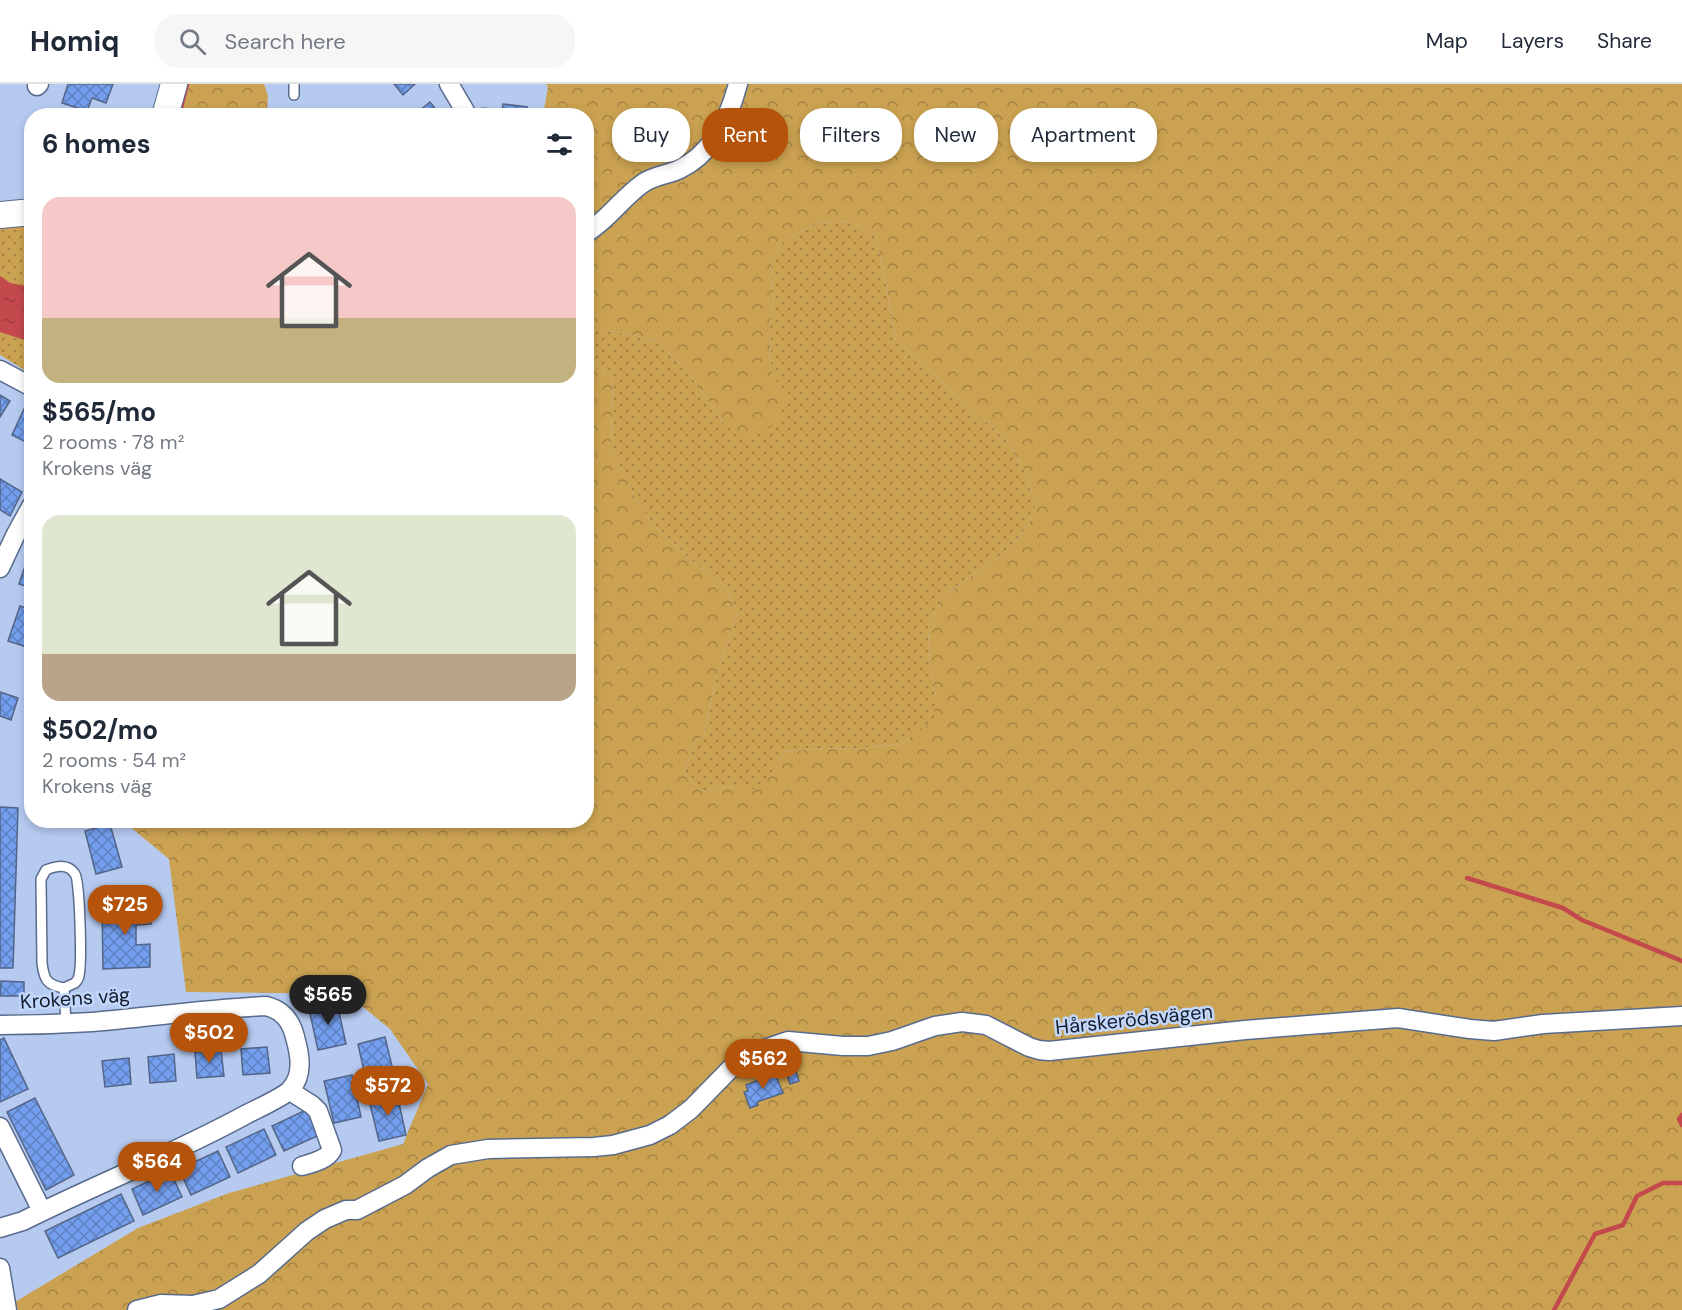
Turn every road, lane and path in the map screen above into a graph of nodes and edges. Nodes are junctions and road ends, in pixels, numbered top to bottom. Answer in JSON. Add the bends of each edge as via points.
{"nodes":[{"id":1,"x":174,"y":84,"type":"edge"},
{"id":2,"x":294,"y":84,"type":"edge"},
{"id":3,"x":449,"y":84,"type":"edge"},
{"id":4,"x":738,"y":84,"type":"edge"},
{"id":5,"x":294,"y":95,"type":"dead end"},
{"id":6,"x":167,"y":108,"type":"edge"},
{"id":7,"x":463,"y":108,"type":"edge"},
{"id":8,"x":24,"y":213,"type":"edge"},
{"id":9,"x":0,"y":215,"type":"edge"},
{"id":10,"x":594,"y":227,"type":"edge"},
{"id":11,"x":0,"y":370,"type":"edge"},
{"id":12,"x":24,"y":383,"type":"edge"},
{"id":13,"x":24,"y":513,"type":"edge"},
{"id":14,"x":8,"y":530,"type":"edge"},
{"id":15,"x":0,"y":568,"type":"edge"},
{"id":16,"x":64,"y":988,"type":"junction"},
{"id":17,"x":1682,"y":1016,"type":"edge"},
{"id":18,"x":66,"y":1023,"type":"junction"},
{"id":19,"x":0,"y":1025,"type":"edge"},
{"id":20,"x":290,"y":1091,"type":"junction"},
{"id":21,"x":0,"y":1127,"type":"edge"},
{"id":22,"x":302,"y":1167,"type":"dead end"},
{"id":23,"x":42,"y":1211,"type":"junction"},
{"id":24,"x":0,"y":1228,"type":"edge"},
{"id":25,"x":0,"y":1268,"type":"edge"},
{"id":26,"x":8,"y":1310,"type":"edge"},
{"id":27,"x":137,"y":1310,"type":"edge"}],
"edges":[{"from":1,"to":6,"type":"street"},
{"from":2,"to":5,"type":"lane"},
{"from":3,"to":7,"type":"street"},
{"from":4,"to":10,"type":"street","via":[[716,138],[702,156],[646,180]]},
{"from":8,"to":9,"type":"street"},
{"from":11,"to":12,"type":"street"},
{"from":13,"to":14,"type":"street"},
{"from":14,"to":15,"type":"street"},
{"from":16,"to":16,"type":"lane","via":[[75,984],[79,975],[80,920],[77,876],[70,868],[57,866],[46,870],[42,879],[42,963],[46,980]]},
{"from":16,"to":18,"type":"lane"},
{"from":17,"to":27,"type":"street","name":"Hårskerödsvägen","via":[[1543,1024],[1494,1031],[1398,1018],[1049,1051],[1029,1047],[986,1025],[962,1022],[868,1046],[788,1041],[738,1062],[691,1108],[650,1135],[594,1147],[488,1149],[451,1155],[357,1210],[325,1218],[259,1274],[219,1299]]},
{"from":18,"to":19,"type":"street","name":"Krokens väg"},
{"from":18,"to":20,"type":"street","name":"Krokens väg","via":[[237,1007],[277,1008],[293,1030],[301,1062]]},
{"from":20,"to":22,"type":"street","via":[[318,1111],[332,1150],[326,1157]]},
{"from":20,"to":23,"type":"street","via":[[211,1134]]},
{"from":21,"to":23,"type":"street"},
{"from":23,"to":24,"type":"street"},
{"from":25,"to":26,"type":"street"}]}
